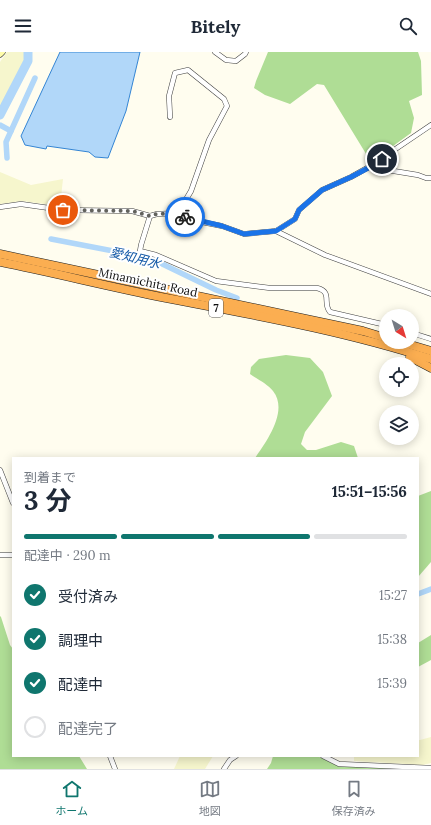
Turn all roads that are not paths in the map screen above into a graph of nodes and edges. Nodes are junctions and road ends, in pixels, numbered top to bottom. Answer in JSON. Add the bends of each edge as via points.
{"nodes":[{"id":1,"x":215,"y":52,"type":"edge"},
{"id":2,"x":246,"y":52,"type":"edge"},
{"id":3,"x":170,"y":117,"type":"dead end"},
{"id":4,"x":431,"y":125,"type":"edge"},
{"id":5,"x":370,"y":167,"type":"junction"},
{"id":6,"x":431,"y":178,"type":"edge"},
{"id":7,"x":0,"y":207,"type":"edge"},
{"id":8,"x":178,"y":213,"type":"junction"},
{"id":9,"x":150,"y":216,"type":"junction"},
{"id":10,"x":276,"y":231,"type":"junction"},
{"id":11,"x":0,"y":254,"type":"edge"},
{"id":12,"x":0,"y":262,"type":"edge"},
{"id":13,"x":431,"y":294,"type":"edge"},
{"id":14,"x":379,"y":323,"type":"edge"},
{"id":15,"x":315,"y":328,"type":"junction"},
{"id":16,"x":379,"y":336,"type":"edge"},
{"id":17,"x":419,"y":336,"type":"edge"},
{"id":18,"x":431,"y":340,"type":"edge"},
{"id":19,"x":419,"y":347,"type":"edge"},
{"id":20,"x":431,"y":351,"type":"edge"},
{"id":21,"x":431,"y":359,"type":"edge"},
{"id":22,"x":431,"y":368,"type":"edge"},
{"id":23,"x":0,"y":470,"type":"edge"},
{"id":24,"x":12,"y":501,"type":"edge"},
{"id":25,"x":0,"y":555,"type":"edge"},
{"id":26,"x":12,"y":555,"type":"edge"},
{"id":27,"x":110,"y":757,"type":"edge"},
{"id":28,"x":234,"y":757,"type":"edge"},
{"id":29,"x":325,"y":757,"type":"edge"},
{"id":30,"x":431,"y":768,"type":"edge"},
{"id":31,"x":115,"y":769,"type":"edge"},
{"id":32,"x":224,"y":769,"type":"edge"}],
"edges":[{"from":1,"to":2,"type":"street","via":[[226,60],[236,61]]},
{"from":3,"to":8,"type":"street","via":[[169,96],[175,73],[188,70],[224,99],[227,106],[209,140],[191,191]]},
{"from":4,"to":5,"type":"street"},
{"from":5,"to":6,"type":"street"},
{"from":5,"to":10,"type":"street","via":[[322,190],[299,210],[295,219]]},
{"from":7,"to":9,"type":"street","via":[[21,204],[63,210],[132,211]]},
{"from":8,"to":9,"type":"street"},
{"from":8,"to":10,"type":"street","via":[[244,234]]},
{"from":9,"to":14,"type":"street","via":[[140,251],[175,262],[216,282],[270,288],[317,288],[326,293],[326,307],[330,312]]},
{"from":10,"to":13,"type":"street","via":[[325,255]]},
{"from":11,"to":16,"type":"highway","name":"Minamichita Road","number":"7"},
{"from":12,"to":15,"type":"highway","name":"Minamichita Road","number":"7"},
{"from":15,"to":21,"type":"highway","name":"Minamichita Road","number":"7"},
{"from":15,"to":22,"type":"highway","via":[[320,333],[413,358]]},
{"from":17,"to":18,"type":"street"},
{"from":19,"to":20,"type":"highway"},
{"from":23,"to":24,"type":"street"},
{"from":25,"to":26,"type":"street"},
{"from":27,"to":31,"type":"street"},
{"from":28,"to":32,"type":"street"},
{"from":29,"to":30,"type":"street","via":[[340,764]]}]}
